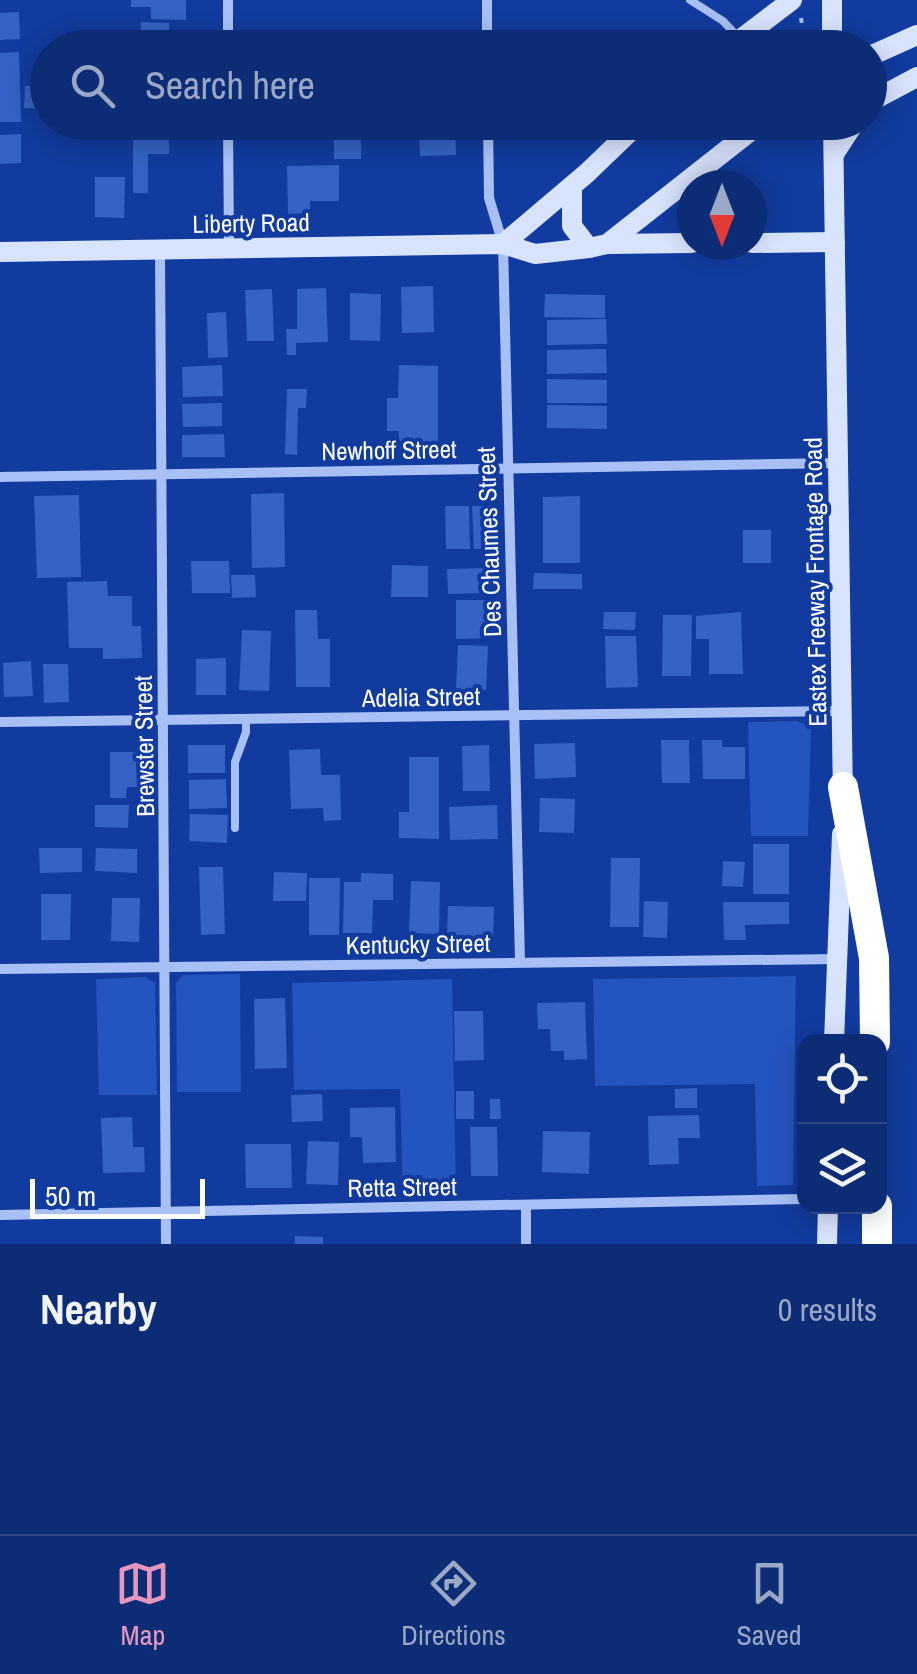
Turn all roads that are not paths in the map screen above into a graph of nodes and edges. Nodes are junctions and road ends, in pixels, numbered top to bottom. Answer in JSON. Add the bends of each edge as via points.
{"nodes":[{"id":1,"x":228,"y":0,"type":"edge"},
{"id":2,"x":487,"y":0,"type":"edge"},
{"id":3,"x":690,"y":0,"type":"edge"},
{"id":4,"x":832,"y":0,"type":"edge"},
{"id":5,"x":796,"y":8,"type":"edge"},
{"id":6,"x":228,"y":30,"type":"edge"},
{"id":7,"x":488,"y":30,"type":"edge"},
{"id":8,"x":728,"y":30,"type":"edge"},
{"id":9,"x":757,"y":30,"type":"edge"},
{"id":10,"x":832,"y":30,"type":"edge"},
{"id":11,"x":917,"y":35,"type":"edge"},
{"id":12,"x":887,"y":48,"type":"edge"},
{"id":13,"x":917,"y":77,"type":"edge"},
{"id":14,"x":887,"y":93,"type":"edge"},
{"id":15,"x":228,"y":140,"type":"edge"},
{"id":16,"x":488,"y":140,"type":"edge"},
{"id":17,"x":621,"y":140,"type":"edge"},
{"id":18,"x":738,"y":140,"type":"edge"},
{"id":19,"x":833,"y":140,"type":"edge"},
{"id":20,"x":843,"y":140,"type":"edge"},
{"id":21,"x":833,"y":155,"type":"junction"},
{"id":22,"x":572,"y":186,"type":"junction"},
{"id":23,"x":835,"y":242,"type":"junction"},
{"id":24,"x":677,"y":243,"type":"edge"},
{"id":25,"x":767,"y":243,"type":"edge"},
{"id":26,"x":503,"y":244,"type":"junction"},
{"id":27,"x":598,"y":246,"type":"junction"},
{"id":28,"x":160,"y":248,"type":"junction"},
{"id":29,"x":228,"y":248,"type":"junction"},
{"id":30,"x":0,"y":252,"type":"edge"},
{"id":31,"x":838,"y":463,"type":"junction"},
{"id":32,"x":506,"y":468,"type":"junction"},
{"id":33,"x":162,"y":474,"type":"junction"},
{"id":34,"x":0,"y":476,"type":"edge"},
{"id":35,"x":842,"y":711,"type":"junction"},
{"id":36,"x":515,"y":716,"type":"junction"},
{"id":37,"x":246,"y":719,"type":"junction"},
{"id":38,"x":164,"y":720,"type":"junction"},
{"id":39,"x":0,"y":722,"type":"edge"},
{"id":40,"x":844,"y":787,"type":"junction"},
{"id":41,"x":235,"y":828,"type":"dead end"},
{"id":42,"x":837,"y":959,"type":"junction"},
{"id":43,"x":520,"y":962,"type":"junction"},
{"id":44,"x":166,"y":968,"type":"junction"},
{"id":45,"x":0,"y":969,"type":"edge"},
{"id":46,"x":834,"y":1034,"type":"edge"},
{"id":47,"x":875,"y":1034,"type":"edge"},
{"id":48,"x":797,"y":1199,"type":"edge"},
{"id":49,"x":526,"y":1205,"type":"junction"},
{"id":50,"x":166,"y":1212,"type":"junction"},
{"id":51,"x":828,"y":1214,"type":"edge"},
{"id":52,"x":877,"y":1214,"type":"edge"},
{"id":53,"x":0,"y":1215,"type":"edge"},
{"id":54,"x":166,"y":1244,"type":"edge"},
{"id":55,"x":526,"y":1244,"type":"edge"},
{"id":56,"x":827,"y":1244,"type":"edge"},
{"id":57,"x":877,"y":1244,"type":"edge"}],
"edges":[{"from":1,"to":6,"type":"street"},
{"from":2,"to":7,"type":"street"},
{"from":3,"to":8,"type":"lane"},
{"from":4,"to":10,"type":"main road"},
{"from":5,"to":9,"type":"main road"},
{"from":11,"to":12,"type":"main road"},
{"from":13,"to":14,"type":"main road"},
{"from":15,"to":29,"type":"street"},
{"from":16,"to":26,"type":"street","name":"Des Chaumes Street","via":[[490,198]]},
{"from":17,"to":22,"type":"main road"},
{"from":18,"to":27,"type":"main road"},
{"from":19,"to":21,"type":"main road","name":"Eastex Freeway Frontage Road"},
{"from":20,"to":21,"type":"main road"},
{"from":21,"to":23,"type":"main road","name":"Eastex Freeway Frontage Road"},
{"from":22,"to":26,"type":"main road"},
{"from":22,"to":27,"type":"main road","via":[[572,226]]},
{"from":23,"to":25,"type":"main road"},
{"from":23,"to":31,"type":"main road","name":"Eastex Freeway Frontage Road"},
{"from":24,"to":27,"type":"main road","name":"Liberty Road"},
{"from":26,"to":27,"type":"main road","name":"Liberty Road","via":[[535,254]]},
{"from":26,"to":29,"type":"main road","name":"Liberty Road"},
{"from":26,"to":32,"type":"street","name":"Des Chaumes Street"},
{"from":28,"to":29,"type":"main road","name":"Liberty Road"},
{"from":28,"to":30,"type":"main road","name":"Liberty Road"},
{"from":28,"to":33,"type":"street","name":"Brewster Street"},
{"from":31,"to":32,"type":"street","name":"Newhoff Street"},
{"from":31,"to":35,"type":"main road","name":"Eastex Freeway Frontage Road"},
{"from":32,"to":33,"type":"street","name":"Newhoff Street"},
{"from":32,"to":36,"type":"street","name":"Des Chaumes Street"},
{"from":33,"to":34,"type":"street","name":"Newhoff Street"},
{"from":33,"to":38,"type":"street","name":"Brewster Street"},
{"from":35,"to":36,"type":"street","name":"Adelia Street"},
{"from":35,"to":40,"type":"main road","name":"Eastex Freeway Frontage Road"},
{"from":36,"to":37,"type":"street","name":"Adelia Street"},
{"from":36,"to":43,"type":"street","name":"Des Chaumes Street"},
{"from":37,"to":38,"type":"street","name":"Adelia Street"},
{"from":37,"to":41,"type":"lane","via":[[235,762]]},
{"from":38,"to":39,"type":"street","name":"Adelia Street"},
{"from":38,"to":44,"type":"street","name":"Brewster Street"},
{"from":40,"to":42,"type":"main road","name":"Eastex Freeway Frontage Road"},
{"from":40,"to":47,"type":"highway","via":[[874,958]]},
{"from":42,"to":43,"type":"street","name":"Kentucky Street"},
{"from":42,"to":46,"type":"main road","name":"Eastex Freeway Frontage Road"},
{"from":43,"to":44,"type":"street","name":"Kentucky Street"},
{"from":44,"to":45,"type":"street","name":"Kentucky Street"},
{"from":44,"to":50,"type":"street","name":"Brewster Street"},
{"from":48,"to":49,"type":"street","name":"Retta Street"},
{"from":49,"to":50,"type":"street","name":"Retta Street"},
{"from":49,"to":55,"type":"street"},
{"from":50,"to":53,"type":"street","name":"Retta Street"},
{"from":50,"to":54,"type":"street","name":"Brewster Street"},
{"from":51,"to":56,"type":"main road"},
{"from":52,"to":57,"type":"highway"}]}
